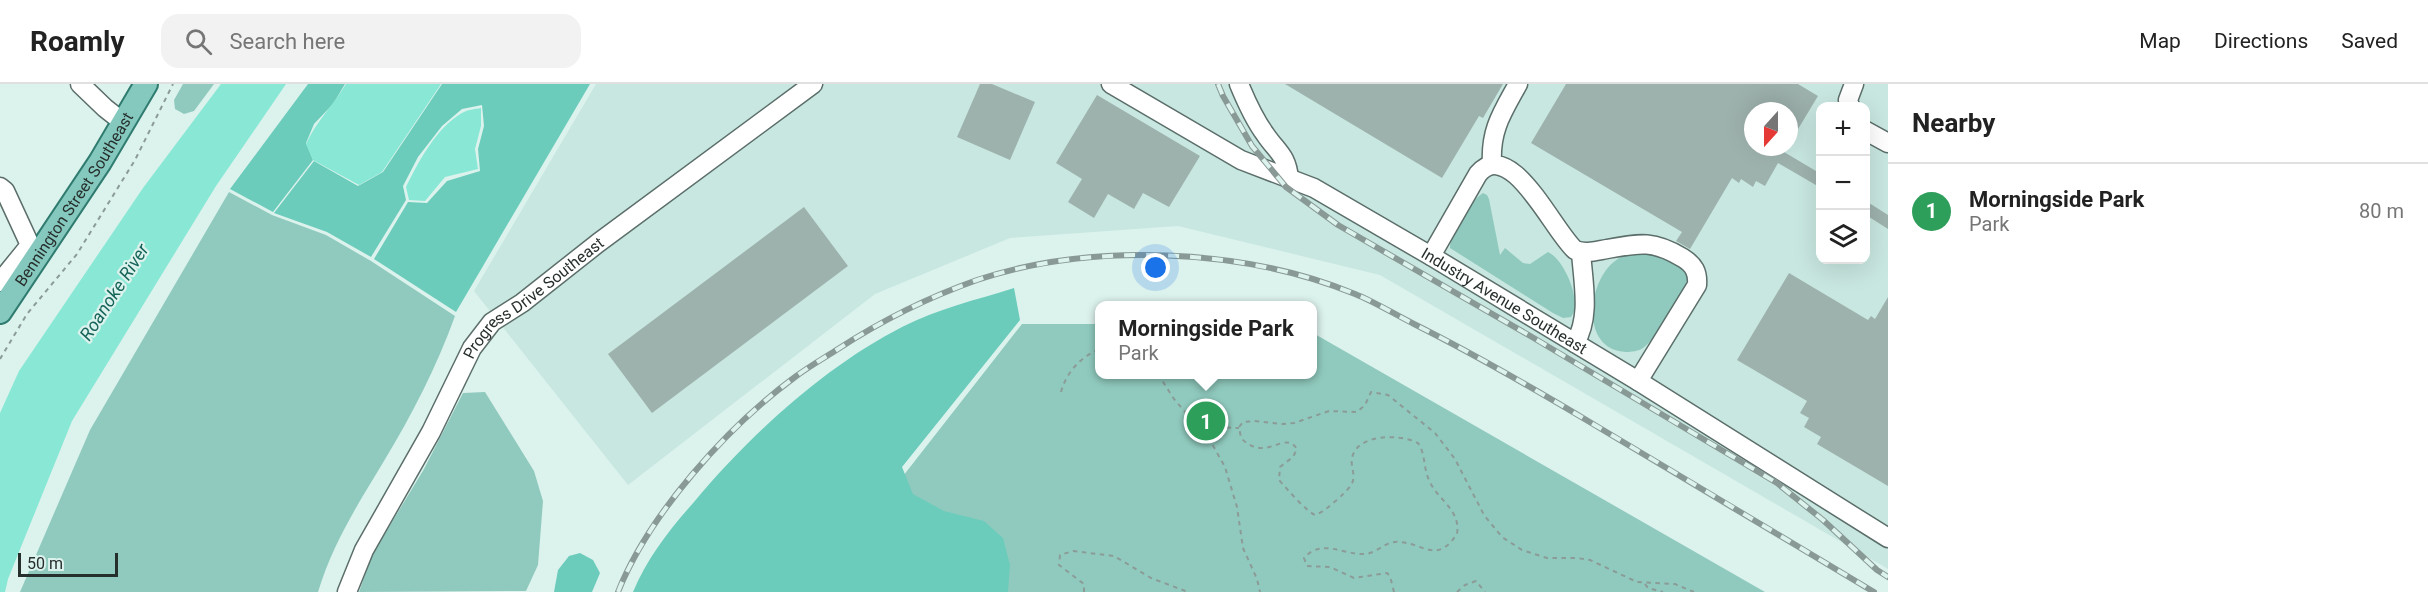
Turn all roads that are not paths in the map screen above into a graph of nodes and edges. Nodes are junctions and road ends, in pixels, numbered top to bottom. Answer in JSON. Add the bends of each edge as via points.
{"nodes":[{"id":1,"x":80,"y":84,"type":"edge"},
{"id":2,"x":146,"y":84,"type":"edge"},
{"id":3,"x":813,"y":84,"type":"edge"},
{"id":4,"x":1111,"y":84,"type":"edge"},
{"id":5,"x":1239,"y":84,"type":"edge"},
{"id":6,"x":1518,"y":84,"type":"edge"},
{"id":7,"x":1854,"y":84,"type":"edge"},
{"id":8,"x":1849,"y":102,"type":"edge"},
{"id":9,"x":124,"y":123,"type":"junction"},
{"id":10,"x":1870,"y":133,"type":"edge"},
{"id":11,"x":1888,"y":143,"type":"edge"},
{"id":12,"x":1491,"y":164,"type":"junction"},
{"id":13,"x":1289,"y":179,"type":"junction"},
{"id":14,"x":0,"y":187,"type":"edge"},
{"id":15,"x":1581,"y":252,"type":"junction"},
{"id":16,"x":1431,"y":256,"type":"junction"},
{"id":17,"x":1,"y":277,"type":"edge"},
{"id":18,"x":0,"y":312,"type":"edge"},
{"id":19,"x":1575,"y":343,"type":"junction"},
{"id":20,"x":1638,"y":381,"type":"junction"},
{"id":21,"x":1888,"y":537,"type":"edge"},
{"id":22,"x":347,"y":592,"type":"edge"}],
"edges":[{"from":1,"to":9,"type":"street"},
{"from":2,"to":9,"type":"main road","name":"Bennington Street Southeast"},
{"from":3,"to":22,"type":"street","name":"Progress Drive Southeast","via":[[492,322],[472,348],[431,432],[364,550]]},
{"from":4,"to":13,"type":"street","name":"Industry Avenue Southeast","via":[[1241,160]]},
{"from":5,"to":13,"type":"street","via":[[1264,134],[1284,157]]},
{"from":6,"to":12,"type":"street","via":[[1492,135]]},
{"from":7,"to":8,"type":"street"},
{"from":9,"to":18,"type":"main road","name":"Bennington Street Southeast"},
{"from":10,"to":11,"type":"street"},
{"from":12,"to":15,"type":"street","via":[[1517,174],[1569,244]]},
{"from":12,"to":16,"type":"street","via":[[1478,174]]},
{"from":13,"to":16,"type":"street","name":"Industry Avenue Southeast","via":[[1314,188]]},
{"from":14,"to":17,"type":"street","via":[[30,245]]},
{"from":15,"to":19,"type":"street","via":[[1585,318]]},
{"from":15,"to":20,"type":"street","via":[[1635,243],[1655,244],[1695,268],[1697,285]]},
{"from":16,"to":19,"type":"street","name":"Industry Avenue Southeast"},
{"from":19,"to":20,"type":"street","name":"Industry Avenue Southeast"},
{"from":20,"to":21,"type":"street","name":"Industry Avenue Southeast"}]}
